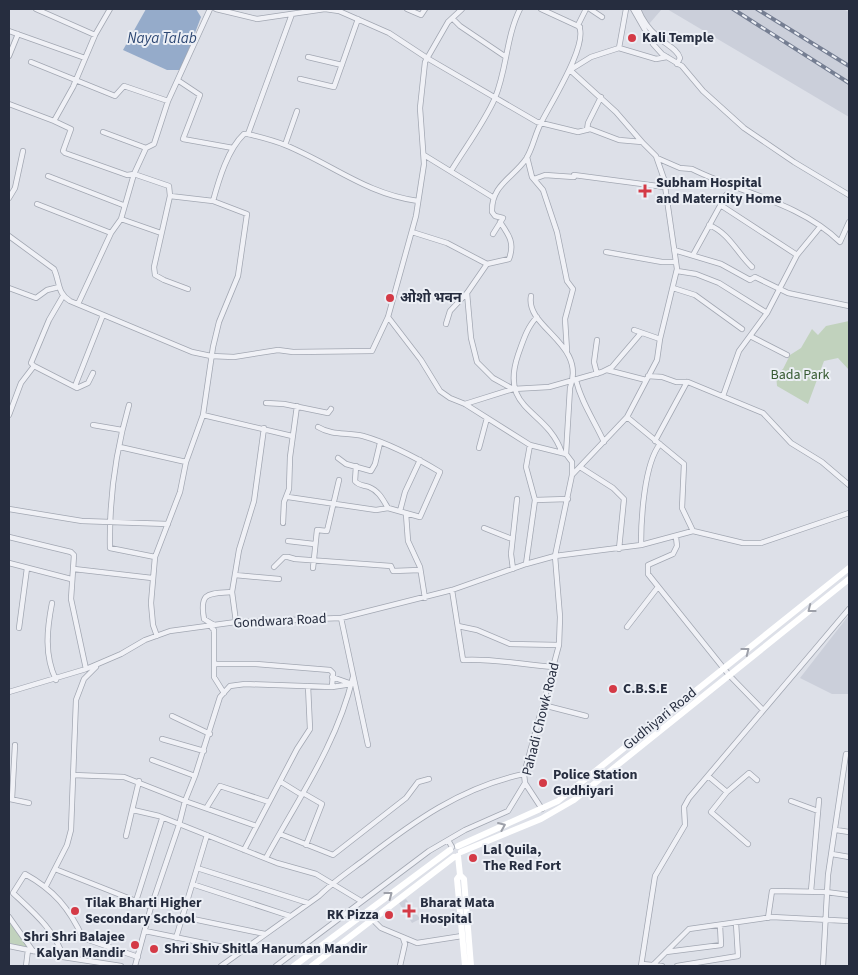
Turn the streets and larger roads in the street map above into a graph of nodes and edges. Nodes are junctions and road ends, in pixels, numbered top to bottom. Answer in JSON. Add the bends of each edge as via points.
{"nodes":[{"id":1,"x":36,"y":9,"type":"edge"},
{"id":2,"x":110,"y":9,"type":"edge"},
{"id":3,"x":210,"y":9,"type":"edge"},
{"id":4,"x":216,"y":9,"type":"edge"},
{"id":5,"x":330,"y":9,"type":"edge"},
{"id":6,"x":349,"y":9,"type":"edge"},
{"id":7,"x":407,"y":9,"type":"edge"},
{"id":8,"x":425,"y":9,"type":"edge"},
{"id":9,"x":462,"y":9,"type":"edge"},
{"id":10,"x":520,"y":9,"type":"edge"},
{"id":11,"x":541,"y":9,"type":"edge"},
{"id":12,"x":586,"y":9,"type":"edge"},
{"id":13,"x":590,"y":9,"type":"edge"},
{"id":14,"x":626,"y":9,"type":"edge"},
{"id":15,"x":633,"y":9,"type":"edge"},
{"id":16,"x":639,"y":9,"type":"edge"},
{"id":17,"x":292,"y":14,"type":"junction"},
{"id":18,"x":346,"y":14,"type":"junction"},
{"id":19,"x":602,"y":18,"type":"dead end"},
{"id":20,"x":358,"y":19,"type":"junction"},
{"id":21,"x":453,"y":19,"type":"junction"},
{"id":22,"x":580,"y":27,"type":"junction"},
{"id":23,"x":9,"y":31,"type":"edge"},
{"id":24,"x":18,"y":34,"type":"junction"},
{"id":25,"x":95,"y":35,"type":"junction"},
{"id":26,"x":657,"y":37,"type":"junction"},
{"id":27,"x":653,"y":44,"type":"junction"},
{"id":28,"x":619,"y":48,"type":"junction"},
{"id":29,"x":9,"y":56,"type":"edge"},
{"id":30,"x":506,"y":56,"type":"junction"},
{"id":31,"x":308,"y":57,"type":"dead end"},
{"id":32,"x":666,"y":57,"type":"junction"},
{"id":33,"x":85,"y":58,"type":"junction"},
{"id":34,"x":427,"y":58,"type":"junction"},
{"id":35,"x":31,"y":62,"type":"dead end"},
{"id":36,"x":677,"y":64,"type":"junction"},
{"id":37,"x":342,"y":66,"type":"junction"},
{"id":38,"x":570,"y":70,"type":"junction"},
{"id":39,"x":300,"y":79,"type":"dead end"},
{"id":40,"x":76,"y":80,"type":"junction"},
{"id":41,"x":179,"y":82,"type":"junction"},
{"id":42,"x":601,"y":97,"type":"junction"},
{"id":43,"x":495,"y":98,"type":"junction"},
{"id":44,"x":168,"y":101,"type":"junction"},
{"id":45,"x":9,"y":104,"type":"edge"},
{"id":46,"x":297,"y":111,"type":"dead end"},
{"id":47,"x":54,"y":121,"type":"junction"},
{"id":48,"x":540,"y":123,"type":"junction"},
{"id":49,"x":587,"y":130,"type":"junction"},
{"id":50,"x":103,"y":132,"type":"dead end"},
{"id":51,"x":248,"y":134,"type":"junction"},
{"id":52,"x":642,"y":142,"type":"junction"},
{"id":53,"x":285,"y":145,"type":"junction"},
{"id":54,"x":146,"y":148,"type":"junction"},
{"id":55,"x":233,"y":148,"type":"junction"},
{"id":56,"x":23,"y":151,"type":"dead end"},
{"id":57,"x":424,"y":156,"type":"junction"},
{"id":58,"x":527,"y":157,"type":"junction"},
{"id":59,"x":657,"y":158,"type":"junction"},
{"id":60,"x":451,"y":171,"type":"junction"},
{"id":61,"x":134,"y":174,"type":"junction"},
{"id":62,"x":48,"y":176,"type":"dead end"},
{"id":63,"x":534,"y":179,"type":"junction"},
{"id":64,"x":665,"y":186,"type":"junction"},
{"id":65,"x":849,"y":194,"type":"edge"},
{"id":66,"x":726,"y":195,"type":"dead end"},
{"id":67,"x":170,"y":196,"type":"junction"},
{"id":68,"x":9,"y":198,"type":"edge"},
{"id":69,"x":494,"y":198,"type":"junction"},
{"id":70,"x":213,"y":201,"type":"junction"},
{"id":71,"x":418,"y":201,"type":"junction"},
{"id":72,"x":37,"y":204,"type":"dead end"},
{"id":73,"x":123,"y":206,"type":"junction"},
{"id":74,"x":722,"y":206,"type":"junction"},
{"id":75,"x":121,"y":219,"type":"junction"},
{"id":76,"x":500,"y":222,"type":"junction"},
{"id":77,"x":849,"y":222,"type":"edge"},
{"id":78,"x":709,"y":225,"type":"junction"},
{"id":79,"x":820,"y":227,"type":"junction"},
{"id":80,"x":412,"y":232,"type":"junction"},
{"id":81,"x":111,"y":233,"type":"junction"},
{"id":82,"x":161,"y":233,"type":"junction"},
{"id":83,"x":493,"y":234,"type":"dead end"},
{"id":84,"x":9,"y":236,"type":"edge"},
{"id":85,"x":674,"y":250,"type":"junction"},
{"id":86,"x":606,"y":252,"type":"dead end"},
{"id":87,"x":693,"y":255,"type":"junction"},
{"id":88,"x":797,"y":255,"type":"junction"},
{"id":89,"x":676,"y":262,"type":"junction"},
{"id":90,"x":487,"y":264,"type":"junction"},
{"id":91,"x":752,"y":267,"type":"dead end"},
{"id":92,"x":677,"y":271,"type":"junction"},
{"id":93,"x":59,"y":287,"type":"junction"},
{"id":94,"x":9,"y":288,"type":"edge"},
{"id":95,"x":673,"y":288,"type":"junction"},
{"id":96,"x":188,"y":289,"type":"dead end"},
{"id":97,"x":780,"y":289,"type":"junction"},
{"id":98,"x":467,"y":293,"type":"junction"},
{"id":99,"x":63,"y":296,"type":"junction"},
{"id":100,"x":531,"y":296,"type":"dead end"},
{"id":101,"x":78,"y":304,"type":"junction"},
{"id":102,"x":849,"y":306,"type":"edge"},
{"id":103,"x":767,"y":313,"type":"junction"},
{"id":104,"x":103,"y":315,"type":"junction"},
{"id":105,"x":537,"y":317,"type":"junction"},
{"id":106,"x":388,"y":318,"type":"junction"},
{"id":107,"x":446,"y":324,"type":"dead end"},
{"id":108,"x":742,"y":329,"type":"dead end"},
{"id":109,"x":634,"y":330,"type":"dead end"},
{"id":110,"x":641,"y":332,"type":"junction"},
{"id":111,"x":750,"y":336,"type":"junction"},
{"id":112,"x":660,"y":339,"type":"junction"},
{"id":113,"x":597,"y":340,"type":"dead end"},
{"id":114,"x":567,"y":351,"type":"junction"},
{"id":115,"x":211,"y":356,"type":"junction"},
{"id":116,"x":787,"y":356,"type":"dead end"},
{"id":117,"x":34,"y":366,"type":"junction"},
{"id":118,"x":607,"y":370,"type":"junction"},
{"id":119,"x":93,"y":373,"type":"dead end"},
{"id":120,"x":597,"y":374,"type":"junction"},
{"id":121,"x":647,"y":378,"type":"junction"},
{"id":122,"x":574,"y":380,"type":"junction"},
{"id":123,"x":687,"y":382,"type":"junction"},
{"id":124,"x":75,"y":386,"type":"junction"},
{"id":125,"x":513,"y":389,"type":"junction"},
{"id":126,"x":723,"y":396,"type":"junction"},
{"id":127,"x":266,"y":403,"type":"dead end"},
{"id":128,"x":129,"y":404,"type":"dead end"},
{"id":129,"x":465,"y":404,"type":"junction"},
{"id":130,"x":297,"y":406,"type":"junction"},
{"id":131,"x":331,"y":409,"type":"dead end"},
{"id":132,"x":9,"y":415,"type":"edge"},
{"id":133,"x":203,"y":415,"type":"junction"},
{"id":134,"x":627,"y":417,"type":"junction"},
{"id":135,"x":488,"y":418,"type":"junction"},
{"id":136,"x":93,"y":425,"type":"dead end"},
{"id":137,"x":318,"y":427,"type":"dead end"},
{"id":138,"x":264,"y":428,"type":"junction"},
{"id":139,"x":122,"y":430,"type":"junction"},
{"id":140,"x":292,"y":436,"type":"junction"},
{"id":141,"x":655,"y":441,"type":"junction"},
{"id":142,"x":604,"y":442,"type":"junction"},
{"id":143,"x":380,"y":443,"type":"junction"},
{"id":144,"x":530,"y":444,"type":"junction"},
{"id":145,"x":660,"y":444,"type":"junction"},
{"id":146,"x":120,"y":447,"type":"junction"},
{"id":147,"x":479,"y":448,"type":"dead end"},
{"id":148,"x":564,"y":453,"type":"junction"},
{"id":149,"x":338,"y":458,"type":"dead end"},
{"id":150,"x":420,"y":460,"type":"junction"},
{"id":151,"x":186,"y":462,"type":"junction"},
{"id":152,"x":356,"y":466,"type":"junction"},
{"id":153,"x":580,"y":467,"type":"junction"},
{"id":154,"x":572,"y":475,"type":"junction"},
{"id":155,"x":339,"y":480,"type":"dead end"},
{"id":156,"x":849,"y":485,"type":"edge"},
{"id":157,"x":288,"y":497,"type":"junction"},
{"id":158,"x":568,"y":499,"type":"junction"},
{"id":159,"x":517,"y":500,"type":"dead end"},
{"id":160,"x":535,"y":500,"type":"junction"},
{"id":161,"x":333,"y":504,"type":"junction"},
{"id":162,"x":388,"y":508,"type":"junction"},
{"id":163,"x":9,"y":509,"type":"edge"},
{"id":164,"x":400,"y":511,"type":"junction"},
{"id":165,"x":849,"y":513,"type":"edge"},
{"id":166,"x":406,"y":514,"type":"junction"},
{"id":167,"x":111,"y":522,"type":"junction"},
{"id":168,"x":284,"y":523,"type":"dead end"},
{"id":169,"x":168,"y":524,"type":"junction"},
{"id":170,"x":484,"y":528,"type":"dead end"},
{"id":171,"x":693,"y":531,"type":"junction"},
{"id":172,"x":9,"y":537,"type":"edge"},
{"id":173,"x":676,"y":537,"type":"junction"},
{"id":174,"x":512,"y":539,"type":"junction"},
{"id":175,"x":288,"y":541,"type":"dead end"},
{"id":176,"x":314,"y":544,"type":"junction"},
{"id":177,"x":642,"y":545,"type":"junction"},
{"id":178,"x":620,"y":549,"type":"junction"},
{"id":179,"x":155,"y":556,"type":"junction"},
{"id":180,"x":555,"y":556,"type":"junction"},
{"id":181,"x":313,"y":559,"type":"junction"},
{"id":182,"x":9,"y":563,"type":"edge"},
{"id":183,"x":526,"y":564,"type":"junction"},
{"id":184,"x":274,"y":567,"type":"dead end"},
{"id":185,"x":27,"y":568,"type":"junction"},
{"id":186,"x":313,"y":568,"type":"dead end"},
{"id":187,"x":849,"y":568,"type":"edge"},
{"id":188,"x":74,"y":569,"type":"junction"},
{"id":189,"x":513,"y":569,"type":"junction"},
{"id":190,"x":420,"y":570,"type":"junction"},
{"id":191,"x":235,"y":575,"type":"junction"},
{"id":192,"x":152,"y":578,"type":"junction"},
{"id":193,"x":70,"y":579,"type":"junction"},
{"id":194,"x":279,"y":579,"type":"dead end"},
{"id":195,"x":849,"y":579,"type":"edge"},
{"id":196,"x":658,"y":587,"type":"junction"},
{"id":197,"x":452,"y":590,"type":"junction"},
{"id":198,"x":232,"y":592,"type":"junction"},
{"id":199,"x":425,"y":598,"type":"junction"},
{"id":200,"x":52,"y":603,"type":"dead end"},
{"id":201,"x":849,"y":609,"type":"edge"},
{"id":202,"x":341,"y":618,"type":"junction"},
{"id":203,"x":236,"y":622,"type":"junction"},
{"id":204,"x":214,"y":625,"type":"junction"},
{"id":205,"x":458,"y":626,"type":"junction"},
{"id":206,"x":627,"y":627,"type":"dead end"},
{"id":207,"x":19,"y":628,"type":"dead end"},
{"id":208,"x":157,"y":636,"type":"junction"},
{"id":209,"x":559,"y":645,"type":"junction"},
{"id":210,"x":98,"y":664,"type":"junction"},
{"id":211,"x":214,"y":664,"type":"junction"},
{"id":212,"x":554,"y":667,"type":"junction"},
{"id":213,"x":724,"y":668,"type":"junction"},
{"id":214,"x":86,"y":669,"type":"junction"},
{"id":215,"x":729,"y":675,"type":"junction"},
{"id":216,"x":332,"y":677,"type":"junction"},
{"id":217,"x":354,"y":677,"type":"junction"},
{"id":218,"x":56,"y":680,"type":"junction"},
{"id":219,"x":352,"y":684,"type":"junction"},
{"id":220,"x":308,"y":686,"type":"junction"},
{"id":221,"x":332,"y":687,"type":"junction"},
{"id":222,"x":9,"y":692,"type":"edge"},
{"id":223,"x":224,"y":693,"type":"junction"},
{"id":224,"x":543,"y":705,"type":"junction"},
{"id":225,"x":763,"y":710,"type":"junction"},
{"id":226,"x":172,"y":716,"type":"dead end"},
{"id":227,"x":586,"y":716,"type":"dead end"},
{"id":228,"x":210,"y":734,"type":"junction"},
{"id":229,"x":162,"y":739,"type":"dead end"},
{"id":230,"x":15,"y":745,"type":"dead end"},
{"id":231,"x":368,"y":745,"type":"dead end"},
{"id":232,"x":204,"y":751,"type":"junction"},
{"id":233,"x":849,"y":754,"type":"edge"},
{"id":234,"x":152,"y":760,"type":"dead end"},
{"id":235,"x":524,"y":774,"type":"junction"},
{"id":236,"x":73,"y":775,"type":"junction"},
{"id":237,"x":195,"y":776,"type":"junction"},
{"id":238,"x":708,"y":776,"type":"junction"},
{"id":239,"x":429,"y":779,"type":"dead end"},
{"id":240,"x":757,"y":780,"type":"dead end"},
{"id":241,"x":843,"y":780,"type":"junction"},
{"id":242,"x":849,"y":780,"type":"edge"},
{"id":243,"x":138,"y":781,"type":"junction"},
{"id":244,"x":281,"y":782,"type":"junction"},
{"id":245,"x":525,"y":783,"type":"junction"},
{"id":246,"x":727,"y":792,"type":"junction"},
{"id":247,"x":302,"y":794,"type":"junction"},
{"id":248,"x":10,"y":799,"type":"edge"},
{"id":249,"x":819,"y":800,"type":"dead end"},
{"id":250,"x":184,"y":801,"type":"junction"},
{"id":251,"x":269,"y":802,"type":"junction"},
{"id":252,"x":791,"y":802,"type":"dead end"},
{"id":253,"x":29,"y":803,"type":"dead end"},
{"id":254,"x":207,"y":807,"type":"junction"},
{"id":255,"x":542,"y":809,"type":"junction"},
{"id":256,"x":133,"y":810,"type":"junction"},
{"id":257,"x":818,"y":811,"type":"junction"},
{"id":258,"x":162,"y":819,"type":"junction"},
{"id":259,"x":179,"y":825,"type":"junction"},
{"id":260,"x":256,"y":826,"type":"junction"},
{"id":261,"x":836,"y":830,"type":"junction"},
{"id":262,"x":849,"y":832,"type":"edge"},
{"id":263,"x":280,"y":834,"type":"junction"},
{"id":264,"x":207,"y":835,"type":"junction"},
{"id":265,"x":126,"y":836,"type":"dead end"},
{"id":266,"x":448,"y":840,"type":"junction"},
{"id":267,"x":306,"y":844,"type":"junction"},
{"id":268,"x":748,"y":844,"type":"dead end"},
{"id":269,"x":244,"y":850,"type":"junction"},
{"id":270,"x":456,"y":851,"type":"junction"},
{"id":271,"x":832,"y":854,"type":"junction"},
{"id":272,"x":849,"y":857,"type":"edge"},
{"id":273,"x":266,"y":858,"type":"junction"},
{"id":274,"x":197,"y":868,"type":"junction"},
{"id":275,"x":55,"y":869,"type":"junction"},
{"id":276,"x":460,"y":874,"type":"junction"},
{"id":277,"x":332,"y":883,"type":"junction"},
{"id":278,"x":192,"y":884,"type":"junction"},
{"id":279,"x":46,"y":886,"type":"junction"},
{"id":280,"x":811,"y":891,"type":"junction"},
{"id":281,"x":826,"y":892,"type":"junction"},
{"id":282,"x":849,"y":895,"type":"edge"},
{"id":283,"x":136,"y":901,"type":"junction"},
{"id":284,"x":361,"y":901,"type":"junction"},
{"id":285,"x":308,"y":903,"type":"junction"},
{"id":286,"x":151,"y":907,"type":"junction"},
{"id":287,"x":290,"y":916,"type":"junction"},
{"id":288,"x":9,"y":917,"type":"edge"},
{"id":289,"x":183,"y":917,"type":"junction"},
{"id":290,"x":768,"y":918,"type":"junction"},
{"id":291,"x":825,"y":919,"type":"junction"},
{"id":292,"x":373,"y":920,"type":"junction"},
{"id":293,"x":849,"y":921,"type":"edge"},
{"id":294,"x":736,"y":923,"type":"junction"},
{"id":295,"x":720,"y":925,"type":"junction"},
{"id":296,"x":146,"y":931,"type":"junction"},
{"id":297,"x":264,"y":934,"type":"junction"},
{"id":298,"x":462,"y":936,"type":"junction"},
{"id":299,"x":176,"y":938,"type":"junction"},
{"id":300,"x":403,"y":938,"type":"junction"},
{"id":301,"x":9,"y":946,"type":"edge"},
{"id":302,"x":30,"y":950,"type":"junction"},
{"id":303,"x":243,"y":951,"type":"junction"},
{"id":304,"x":665,"y":952,"type":"junction"},
{"id":305,"x":138,"y":957,"type":"junction"},
{"id":306,"x":63,"y":958,"type":"junction"},
{"id":307,"x":103,"y":964,"type":"edge"},
{"id":308,"x":642,"y":965,"type":"edge"},
{"id":309,"x":653,"y":965,"type":"junction"},
{"id":310,"x":26,"y":966,"type":"edge"},
{"id":311,"x":121,"y":966,"type":"edge"},
{"id":312,"x":135,"y":966,"type":"edge"},
{"id":313,"x":221,"y":966,"type":"edge"},
{"id":314,"x":276,"y":966,"type":"edge"},
{"id":315,"x":294,"y":966,"type":"edge"},
{"id":316,"x":312,"y":966,"type":"edge"},
{"id":317,"x":400,"y":966,"type":"edge"},
{"id":318,"x":465,"y":966,"type":"edge"},
{"id":319,"x":471,"y":966,"type":"edge"},
{"id":320,"x":662,"y":966,"type":"edge"},
{"id":321,"x":677,"y":966,"type":"edge"},
{"id":322,"x":823,"y":966,"type":"edge"}],
"edges":[{"from":1,"to":25,"type":"street"},
{"from":2,"to":25,"type":"street"},
{"from":3,"to":41,"type":"street"},
{"from":4,"to":17,"type":"street","via":[[257,19]]},
{"from":5,"to":17,"type":"street"},
{"from":5,"to":18,"type":"street"},
{"from":6,"to":18,"type":"street"},
{"from":7,"to":8,"type":"street","via":[[420,15]]},
{"from":9,"to":21,"type":"street"},
{"from":10,"to":30,"type":"street","via":[[510,32]]},
{"from":11,"to":22,"type":"street"},
{"from":12,"to":22,"type":"street","via":[[578,25]]},
{"from":13,"to":19,"type":"street"},
{"from":14,"to":28,"type":"street"},
{"from":15,"to":27,"type":"street"},
{"from":16,"to":26,"type":"street"},
{"from":17,"to":51,"type":"street"},
{"from":18,"to":20,"type":"street"},
{"from":20,"to":34,"type":"street","via":[[389,33]]},
{"from":20,"to":37,"type":"street"},
{"from":21,"to":30,"type":"street"},
{"from":21,"to":34,"type":"street"},
{"from":22,"to":38,"type":"street"},
{"from":23,"to":24,"type":"street"},
{"from":24,"to":29,"type":"street"},
{"from":24,"to":33,"type":"street"},
{"from":25,"to":33,"type":"street"},
{"from":26,"to":27,"type":"street"},
{"from":26,"to":36,"type":"street","via":[[679,53]]},
{"from":27,"to":32,"type":"street"},
{"from":28,"to":32,"type":"street","via":[[656,59]]},
{"from":28,"to":38,"type":"street","via":[[592,57]]},
{"from":30,"to":43,"type":"street"},
{"from":31,"to":37,"type":"street"},
{"from":32,"to":36,"type":"street"},
{"from":33,"to":40,"type":"street"},
{"from":34,"to":43,"type":"street"},
{"from":34,"to":57,"type":"street","via":[[420,108]]},
{"from":35,"to":40,"type":"street"},
{"from":36,"to":65,"type":"street","via":[[744,128]]},
{"from":37,"to":39,"type":"street","via":[[334,88]]},
{"from":38,"to":42,"type":"street"},
{"from":38,"to":48,"type":"street"},
{"from":40,"to":44,"type":"street","via":[[115,96],[124,86]]},
{"from":40,"to":47,"type":"street"},
{"from":41,"to":44,"type":"street"},
{"from":41,"to":55,"type":"street","via":[[200,94],[183,140]]},
{"from":42,"to":49,"type":"street"},
{"from":42,"to":52,"type":"street"},
{"from":43,"to":48,"type":"street"},
{"from":43,"to":60,"type":"street"},
{"from":44,"to":54,"type":"street","via":[[154,144]]},
{"from":45,"to":47,"type":"street"},
{"from":46,"to":53,"type":"street"},
{"from":47,"to":61,"type":"street","via":[[71,129],[65,153],[127,175]]},
{"from":48,"to":49,"type":"street","via":[[578,132]]},
{"from":48,"to":58,"type":"street"},
{"from":49,"to":52,"type":"street","via":[[618,140]]},
{"from":50,"to":54,"type":"street"},
{"from":51,"to":53,"type":"street"},
{"from":51,"to":55,"type":"street","via":[[244,134]]},
{"from":52,"to":59,"type":"street"},
{"from":53,"to":71,"type":"street","via":[[366,187]]},
{"from":54,"to":61,"type":"street"},
{"from":55,"to":70,"type":"street"},
{"from":56,"to":68,"type":"street","via":[[16,188]]},
{"from":57,"to":60,"type":"street"},
{"from":57,"to":71,"type":"street"},
{"from":58,"to":63,"type":"street"},
{"from":58,"to":69,"type":"street","via":[[502,184]]},
{"from":59,"to":64,"type":"street"},
{"from":59,"to":79,"type":"street","via":[[750,191]]},
{"from":60,"to":69,"type":"street"},
{"from":61,"to":67,"type":"street","via":[[169,186]]},
{"from":61,"to":73,"type":"street"},
{"from":62,"to":73,"type":"street"},
{"from":63,"to":64,"type":"street","via":[[545,175],[574,178],[574,175]]},
{"from":63,"to":114,"type":"street","via":[[543,190],[573,289],[565,319]]},
{"from":64,"to":85,"type":"street"},
{"from":66,"to":74,"type":"street"},
{"from":67,"to":70,"type":"street"},
{"from":67,"to":82,"type":"street"},
{"from":69,"to":76,"type":"street","via":[[492,212],[503,218]]},
{"from":70,"to":115,"type":"street","via":[[247,214],[238,276],[219,322]]},
{"from":71,"to":80,"type":"street"},
{"from":72,"to":81,"type":"street"},
{"from":73,"to":75,"type":"street"},
{"from":74,"to":78,"type":"street"},
{"from":74,"to":88,"type":"street"},
{"from":75,"to":81,"type":"street"},
{"from":75,"to":82,"type":"street"},
{"from":76,"to":83,"type":"street"},
{"from":76,"to":90,"type":"street","via":[[512,239],[510,256],[509,259]]},
{"from":77,"to":79,"type":"street","via":[[840,242]]},
{"from":78,"to":87,"type":"street"},
{"from":78,"to":91,"type":"street","via":[[726,236]]},
{"from":79,"to":88,"type":"street"},
{"from":80,"to":90,"type":"street","via":[[447,243]]},
{"from":80,"to":106,"type":"street"},
{"from":81,"to":101,"type":"street"},
{"from":82,"to":96,"type":"street","via":[[154,275]]},
{"from":84,"to":93,"type":"street","via":[[54,269]]},
{"from":85,"to":87,"type":"street"},
{"from":85,"to":89,"type":"street"},
{"from":86,"to":89,"type":"street"},
{"from":87,"to":97,"type":"street","via":[[721,264],[750,280],[754,277]]},
{"from":88,"to":97,"type":"street"},
{"from":89,"to":92,"type":"street"},
{"from":90,"to":98,"type":"street"},
{"from":92,"to":95,"type":"street"},
{"from":92,"to":103,"type":"street","via":[[719,282]]},
{"from":93,"to":94,"type":"street","via":[[36,298]]},
{"from":93,"to":99,"type":"street"},
{"from":95,"to":108,"type":"street","via":[[695,295]]},
{"from":95,"to":112,"type":"street"},
{"from":97,"to":102,"type":"street"},
{"from":97,"to":103,"type":"street"},
{"from":98,"to":107,"type":"street","via":[[450,311]]},
{"from":98,"to":125,"type":"street","via":[[477,362],[493,378]]},
{"from":99,"to":101,"type":"street"},
{"from":99,"to":117,"type":"street","via":[[49,320],[32,363]]},
{"from":100,"to":105,"type":"street","via":[[530,305]]},
{"from":101,"to":104,"type":"street"},
{"from":103,"to":111,"type":"street"},
{"from":104,"to":115,"type":"street","via":[[165,342]]},
{"from":104,"to":124,"type":"street"},
{"from":105,"to":114,"type":"street"},
{"from":105,"to":125,"type":"street","via":[[525,335],[515,363]]},
{"from":106,"to":115,"type":"street","via":[[372,351],[278,350],[242,357]]},
{"from":106,"to":129,"type":"street","via":[[440,390]]},
{"from":109,"to":110,"type":"street"},
{"from":110,"to":112,"type":"street"},
{"from":110,"to":118,"type":"street","via":[[618,362]]},
{"from":111,"to":116,"type":"street"},
{"from":111,"to":126,"type":"street","via":[[739,351]]},
{"from":112,"to":121,"type":"street","via":[[657,360]]},
{"from":113,"to":120,"type":"street","via":[[594,362]]},
{"from":114,"to":122,"type":"street","via":[[572,360]]},
{"from":115,"to":133,"type":"street"},
{"from":117,"to":124,"type":"street"},
{"from":117,"to":132,"type":"street","via":[[21,383]]},
{"from":118,"to":120,"type":"street"},
{"from":118,"to":121,"type":"street"},
{"from":119,"to":124,"type":"street","via":[[88,383]]},
{"from":120,"to":122,"type":"street"},
{"from":121,"to":123,"type":"street"},
{"from":121,"to":134,"type":"street"},
{"from":122,"to":125,"type":"street"},
{"from":122,"to":142,"type":"street"},
{"from":122,"to":148,"type":"street","via":[[570,388]]},
{"from":123,"to":126,"type":"street"},
{"from":123,"to":141,"type":"street"},
{"from":125,"to":129,"type":"street"},
{"from":125,"to":148,"type":"street","via":[[522,403],[549,429]]},
{"from":126,"to":156,"type":"street","via":[[763,413],[791,443],[822,462]]},
{"from":127,"to":130,"type":"street"},
{"from":128,"to":139,"type":"street"},
{"from":129,"to":135,"type":"street"},
{"from":130,"to":131,"type":"street","via":[[323,413]]},
{"from":130,"to":140,"type":"street"},
{"from":133,"to":138,"type":"street"},
{"from":133,"to":151,"type":"street"},
{"from":134,"to":141,"type":"street"},
{"from":134,"to":142,"type":"street"},
{"from":135,"to":144,"type":"street"},
{"from":135,"to":147,"type":"street"},
{"from":136,"to":139,"type":"street"},
{"from":137,"to":143,"type":"street","via":[[330,433],[361,436]]},
{"from":138,"to":140,"type":"street"},
{"from":138,"to":191,"type":"street","via":[[254,501]]},
{"from":139,"to":146,"type":"street"},
{"from":140,"to":157,"type":"street"},
{"from":141,"to":145,"type":"street"},
{"from":142,"to":153,"type":"street"},
{"from":143,"to":150,"type":"street"},
{"from":143,"to":152,"type":"street","via":[[371,470]]},
{"from":144,"to":148,"type":"street"},
{"from":144,"to":160,"type":"street","via":[[526,467]]},
{"from":145,"to":171,"type":"street","via":[[684,464],[682,508]]},
{"from":145,"to":177,"type":"street","via":[[650,466],[641,525]]},
{"from":146,"to":151,"type":"street"},
{"from":146,"to":167,"type":"street"},
{"from":148,"to":154,"type":"street","via":[[572,462]]},
{"from":149,"to":152,"type":"street"},
{"from":150,"to":164,"type":"street"},
{"from":150,"to":166,"type":"street","via":[[440,472],[420,518]]},
{"from":151,"to":169,"type":"street","via":[[180,492]]},
{"from":152,"to":162,"type":"street","via":[[357,484],[379,493]]},
{"from":153,"to":154,"type":"street"},
{"from":153,"to":178,"type":"street","via":[[624,499]]},
{"from":154,"to":158,"type":"street","name":"Pahadi Chowk Road"},
{"from":155,"to":161,"type":"street"},
{"from":157,"to":161,"type":"street"},
{"from":157,"to":168,"type":"street","via":[[284,502]]},
{"from":158,"to":160,"type":"street"},
{"from":158,"to":180,"type":"street","name":"Pahadi Chowk Road"},
{"from":159,"to":174,"type":"street"},
{"from":160,"to":183,"type":"street"},
{"from":161,"to":162,"type":"street","via":[[376,510]]},
{"from":161,"to":176,"type":"street","via":[[328,531],[317,530]]},
{"from":162,"to":164,"type":"street"},
{"from":163,"to":167,"type":"street","via":[[82,521]]},
{"from":164,"to":166,"type":"street"},
{"from":165,"to":171,"type":"street","via":[[761,543],[743,543]]},
{"from":166,"to":190,"type":"street","via":[[408,540]]},
{"from":167,"to":169,"type":"street"},
{"from":167,"to":179,"type":"street","via":[[111,549]]},
{"from":169,"to":179,"type":"street"},
{"from":170,"to":174,"type":"street"},
{"from":171,"to":173,"type":"street","name":"Gondwara Road"},
{"from":172,"to":188,"type":"street","via":[[70,552],[74,555]]},
{"from":173,"to":177,"type":"street","name":"Gondwara Road"},
{"from":173,"to":196,"type":"street","via":[[677,546],[673,554],[648,564],[648,574]]},
{"from":174,"to":189,"type":"street"},
{"from":175,"to":176,"type":"street"},
{"from":176,"to":181,"type":"street"},
{"from":177,"to":178,"type":"street","name":"Gondwara Road"},
{"from":178,"to":180,"type":"street","name":"Gondwara Road"},
{"from":179,"to":192,"type":"street"},
{"from":180,"to":183,"type":"street","name":"Gondwara Road"},
{"from":180,"to":209,"type":"street","name":"Pahadi Chowk Road"},
{"from":181,"to":184,"type":"street","via":[[284,557]]},
{"from":181,"to":186,"type":"street"},
{"from":181,"to":190,"type":"street","via":[[365,566],[386,565],[391,566],[393,572]]},
{"from":182,"to":185,"type":"street"},
{"from":183,"to":189,"type":"street","name":"Gondwara Road"},
{"from":185,"to":193,"type":"street"},
{"from":185,"to":207,"type":"street"},
{"from":213,"to":187,"type":"street","name":"Gudhiyari Road","one_way":true},
{"from":188,"to":192,"type":"street"},
{"from":188,"to":193,"type":"street"},
{"from":189,"to":197,"type":"street","name":"Gondwara Road"},
{"from":190,"to":199,"type":"street"},
{"from":191,"to":194,"type":"street"},
{"from":191,"to":198,"type":"street"},
{"from":192,"to":208,"type":"street","via":[[153,625]]},
{"from":193,"to":214,"type":"street","via":[[70,599]]},
{"from":195,"to":215,"type":"street","name":"Gudhiyari Road","one_way":true},
{"from":196,"to":206,"type":"street"},
{"from":196,"to":213,"type":"street"},
{"from":197,"to":199,"type":"street","name":"Gondwara Road"},
{"from":197,"to":205,"type":"street"},
{"from":198,"to":203,"type":"street"},
{"from":198,"to":204,"type":"street","via":[[210,594],[202,601],[204,619]]},
{"from":199,"to":202,"type":"street","name":"Gondwara Road"},
{"from":200,"to":218,"type":"street","via":[[47,631],[50,668]]},
{"from":201,"to":225,"type":"street"},
{"from":202,"to":203,"type":"street","name":"Gondwara Road"},
{"from":202,"to":217,"type":"street"},
{"from":203,"to":204,"type":"street","name":"Gondwara Road"},
{"from":204,"to":208,"type":"street","name":"Gondwara Road"},
{"from":204,"to":211,"type":"street"},
{"from":205,"to":209,"type":"street","via":[[510,644]]},
{"from":205,"to":212,"type":"street","via":[[463,660],[498,660],[525,666]]},
{"from":208,"to":210,"type":"street","name":"Gondwara Road"},
{"from":209,"to":212,"type":"street","name":"Pahadi Chowk Road"},
{"from":210,"to":214,"type":"street","name":"Gondwara Road"},
{"from":210,"to":236,"type":"street","via":[[84,679],[76,700]]},
{"from":211,"to":216,"type":"street","via":[[330,670]]},
{"from":211,"to":223,"type":"street","via":[[214,677]]},
{"from":212,"to":224,"type":"street","name":"Pahadi Chowk Road"},
{"from":213,"to":215,"type":"street"},
{"from":213,"to":255,"type":"street","name":"Gudhiyari Road","via":[[585,780]]},
{"from":214,"to":218,"type":"street","name":"Gondwara Road"},
{"from":215,"to":225,"type":"street"},
{"from":215,"to":270,"type":"street","name":"Gudhiyari Road","via":[[628,759],[560,810]]},
{"from":216,"to":219,"type":"street"},
{"from":216,"to":221,"type":"street"},
{"from":217,"to":219,"type":"street"},
{"from":217,"to":231,"type":"street"},
{"from":218,"to":222,"type":"street","name":"Gondwara Road"},
{"from":219,"to":221,"type":"street"},
{"from":219,"to":247,"type":"street","via":[[340,725]]},
{"from":220,"to":221,"type":"street"},
{"from":220,"to":223,"type":"street","via":[[245,684],[230,686]]},
{"from":220,"to":244,"type":"street","via":[[310,729]]},
{"from":223,"to":228,"type":"street","via":[[220,696]]},
{"from":224,"to":227,"type":"street"},
{"from":224,"to":235,"type":"street","name":"Pahadi Chowk Road"},
{"from":225,"to":238,"type":"street"},
{"from":226,"to":228,"type":"street"},
{"from":228,"to":232,"type":"street"},
{"from":229,"to":232,"type":"street"},
{"from":230,"to":248,"type":"street"},
{"from":232,"to":237,"type":"street"},
{"from":233,"to":241,"type":"street","via":[[846,754]]},
{"from":234,"to":237,"type":"street"},
{"from":235,"to":245,"type":"street","name":"Pahadi Chowk Road"},
{"from":235,"to":277,"type":"street","via":[[440,805]]},
{"from":236,"to":243,"type":"street","via":[[124,777]]},
{"from":236,"to":275,"type":"street","via":[[71,830]]},
{"from":237,"to":250,"type":"street"},
{"from":238,"to":246,"type":"street"},
{"from":238,"to":308,"type":"street","via":[[689,798],[684,808],[685,824],[655,876]]},
{"from":239,"to":267,"type":"street","via":[[418,782],[406,798],[333,855]]},
{"from":240,"to":246,"type":"street","via":[[749,773]]},
{"from":241,"to":242,"type":"street"},
{"from":241,"to":261,"type":"street"},
{"from":243,"to":250,"type":"street"},
{"from":243,"to":256,"type":"street"},
{"from":244,"to":247,"type":"street"},
{"from":244,"to":251,"type":"street"},
{"from":245,"to":255,"type":"street"},
{"from":245,"to":266,"type":"street","name":"Pahadi Chowk Road","via":[[508,811]]},
{"from":246,"to":268,"type":"street","via":[[711,812]]},
{"from":247,"to":263,"type":"street"},
{"from":247,"to":267,"type":"street","via":[[322,804]]},
{"from":248,"to":253,"type":"street"},
{"from":249,"to":257,"type":"street"},
{"from":250,"to":254,"type":"street"},
{"from":250,"to":259,"type":"street"},
{"from":251,"to":254,"type":"street","via":[[220,786]]},
{"from":251,"to":260,"type":"street"},
{"from":252,"to":257,"type":"street"},
{"from":254,"to":260,"type":"street"},
{"from":270,"to":255,"type":"street","name":"Gudhiyari Road","one_way":true},
{"from":256,"to":258,"type":"street"},
{"from":256,"to":265,"type":"street"},
{"from":257,"to":280,"type":"street"},
{"from":258,"to":259,"type":"street"},
{"from":258,"to":283,"type":"street"},
{"from":259,"to":264,"type":"street"},
{"from":259,"to":286,"type":"street"},
{"from":260,"to":269,"type":"street"},
{"from":261,"to":262,"type":"street"},
{"from":261,"to":271,"type":"street"},
{"from":263,"to":267,"type":"street"},
{"from":263,"to":273,"type":"street"},
{"from":264,"to":269,"type":"street"},
{"from":264,"to":274,"type":"street"},
{"from":266,"to":270,"type":"street"},
{"from":266,"to":284,"type":"street","name":"Pahadi Chowk Road"},
{"from":269,"to":273,"type":"street"},
{"from":270,"to":276,"type":"street"},
{"from":270,"to":292,"type":"street"},
{"from":315,"to":270,"type":"street","one_way":true},
{"from":271,"to":272,"type":"street"},
{"from":271,"to":281,"type":"street"},
{"from":273,"to":277,"type":"street","via":[[316,874]]},
{"from":274,"to":278,"type":"street"},
{"from":274,"to":285,"type":"street"},
{"from":275,"to":279,"type":"street"},
{"from":275,"to":283,"type":"street"},
{"from":276,"to":298,"type":"street","via":[[457,880]]},
{"from":276,"to":319,"type":"street","via":[[464,879]]},
{"from":277,"to":284,"type":"street"},
{"from":277,"to":285,"type":"street"},
{"from":278,"to":287,"type":"street"},
{"from":278,"to":289,"type":"street"},
{"from":279,"to":305,"type":"street","via":[[73,915],[83,938]]},
{"from":279,"to":306,"type":"street","via":[[25,874],[13,893],[41,919]]},
{"from":280,"to":281,"type":"street"},
{"from":280,"to":290,"type":"street","via":[[772,891]]},
{"from":281,"to":282,"type":"street"},
{"from":281,"to":291,"type":"street"},
{"from":283,"to":286,"type":"street"},
{"from":284,"to":314,"type":"street","name":"Pahadi Chowk Road"},
{"from":285,"to":287,"type":"street"},
{"from":286,"to":296,"type":"street"},
{"from":287,"to":297,"type":"street"},
{"from":288,"to":302,"type":"street"},
{"from":289,"to":297,"type":"street"},
{"from":289,"to":299,"type":"street"},
{"from":290,"to":291,"type":"street"},
{"from":290,"to":294,"type":"street"},
{"from":291,"to":293,"type":"street"},
{"from":291,"to":322,"type":"street"},
{"from":292,"to":300,"type":"street","via":[[381,928]]},
{"from":292,"to":316,"type":"street"},
{"from":294,"to":295,"type":"street"},
{"from":294,"to":321,"type":"street","via":[[738,956]]},
{"from":295,"to":304,"type":"street","via":[[689,929]]},
{"from":295,"to":304,"type":"street","via":[[721,945]]},
{"from":296,"to":299,"type":"street"},
{"from":296,"to":305,"type":"street"},
{"from":297,"to":303,"type":"street"},
{"from":298,"to":300,"type":"street","via":[[417,943]]},
{"from":298,"to":318,"type":"street"},
{"from":299,"to":303,"type":"street"},
{"from":300,"to":317,"type":"street","via":[[405,944]]},
{"from":301,"to":302,"type":"street"},
{"from":302,"to":306,"type":"street"},
{"from":302,"to":310,"type":"street"},
{"from":303,"to":313,"type":"street"},
{"from":304,"to":309,"type":"street"},
{"from":305,"to":312,"type":"street"},
{"from":306,"to":307,"type":"street"},
{"from":307,"to":311,"type":"street"},
{"from":308,"to":309,"type":"street"},
{"from":309,"to":320,"type":"street"}]}
